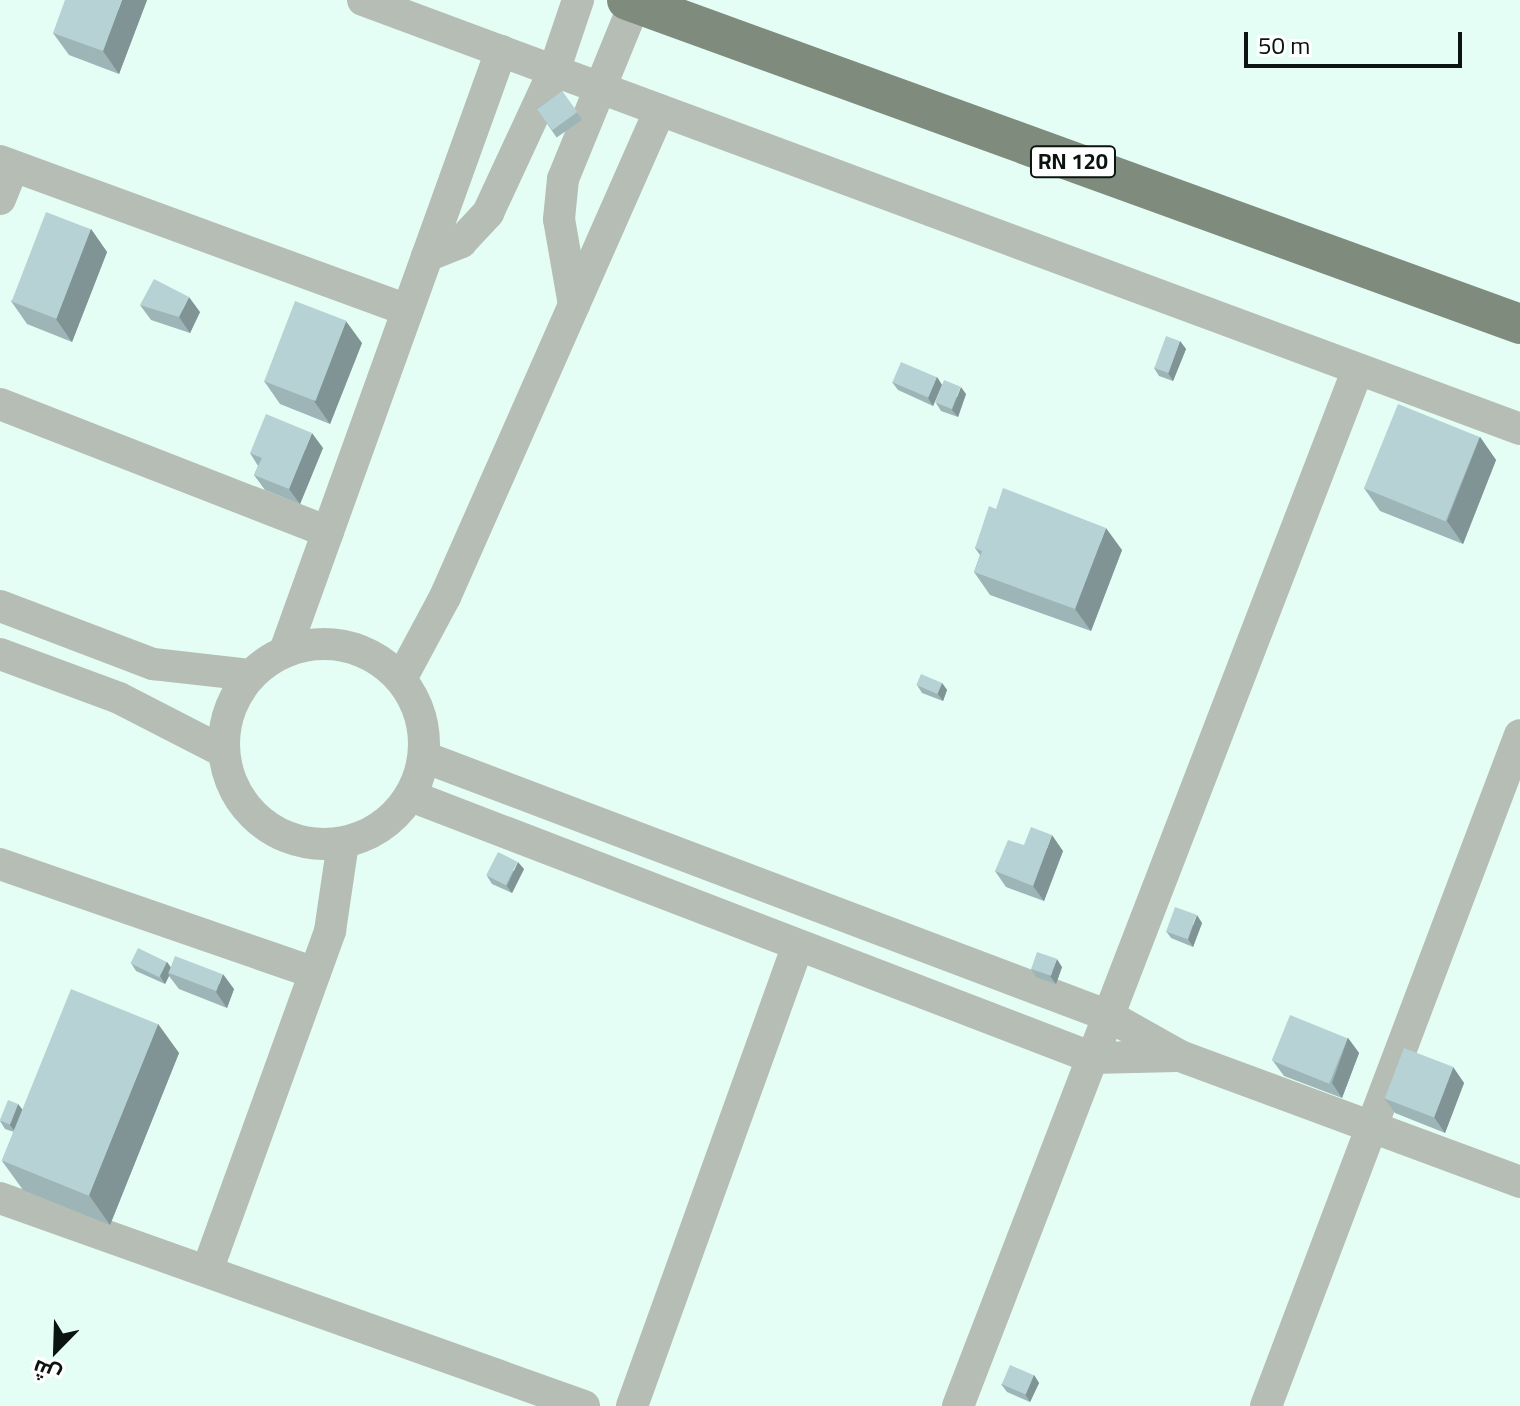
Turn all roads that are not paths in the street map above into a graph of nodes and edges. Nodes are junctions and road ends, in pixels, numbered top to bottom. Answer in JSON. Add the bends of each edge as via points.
{"nodes":[{"id":1,"x":363,"y":0,"type":"edge"},
{"id":2,"x":578,"y":0,"type":"edge"},
{"id":3,"x":631,"y":2,"type":"edge"},
{"id":4,"x":501,"y":51,"type":"junction"},
{"id":5,"x":554,"y":71,"type":"junction"},
{"id":6,"x":600,"y":88,"type":"junction"},
{"id":7,"x":660,"y":110,"type":"junction"},
{"id":8,"x":6,"y":164,"type":"edge"},
{"id":9,"x":0,"y":199,"type":"edge"},
{"id":10,"x":427,"y":256,"type":"junction"},
{"id":11,"x":574,"y":305,"type":"junction"},
{"id":12,"x":408,"y":310,"type":"junction"},
{"id":13,"x":1520,"y":324,"type":"edge"},
{"id":14,"x":1358,"y":369,"type":"junction"},
{"id":15,"x":0,"y":404,"type":"edge"},
{"id":16,"x":1520,"y":429,"type":"edge"},
{"id":17,"x":328,"y":532,"type":"junction"},
{"id":18,"x":0,"y":606,"type":"edge"},
{"id":19,"x":285,"y":651,"type":"junction"},
{"id":20,"x":0,"y":654,"type":"edge"},
{"id":21,"x":251,"y":675,"type":"junction"},
{"id":22,"x":401,"y":679,"type":"junction"},
{"id":23,"x":1520,"y":735,"type":"edge"},
{"id":24,"x":224,"y":752,"type":"junction"},
{"id":25,"x":424,"y":757,"type":"junction"},
{"id":26,"x":411,"y":796,"type":"junction"},
{"id":27,"x":343,"y":843,"type":"junction"},
{"id":28,"x":0,"y":864,"type":"edge"},
{"id":29,"x":797,"y":948,"type":"junction"},
{"id":30,"x":315,"y":973,"type":"junction"},
{"id":31,"x":1109,"y":1016,"type":"junction"},
{"id":32,"x":1180,"y":1056,"type":"junction"},
{"id":33,"x":1093,"y":1058,"type":"junction"},
{"id":34,"x":1373,"y":1128,"type":"junction"},
{"id":35,"x":1520,"y":1182,"type":"edge"},
{"id":36,"x":0,"y":1198,"type":"edge"},
{"id":37,"x":207,"y":1271,"type":"junction"},
{"id":38,"x":584,"y":1406,"type":"edge"},
{"id":39,"x":632,"y":1406,"type":"edge"},
{"id":40,"x":958,"y":1406,"type":"edge"},
{"id":41,"x":1266,"y":1406,"type":"edge"}],
"edges":[{"from":1,"to":4,"type":"lane"},
{"from":2,"to":5,"type":"lane"},
{"from":3,"to":6,"type":"lane"},
{"from":3,"to":13,"type":"main road","number":"RN 120"},
{"from":4,"to":5,"type":"lane"},
{"from":4,"to":10,"type":"lane"},
{"from":5,"to":6,"type":"lane"},
{"from":5,"to":10,"type":"lane","via":[[488,213],[461,242]]},
{"from":6,"to":7,"type":"lane"},
{"from":6,"to":11,"type":"lane","via":[[563,179],[559,219]]},
{"from":7,"to":11,"type":"lane"},
{"from":7,"to":14,"type":"lane"},
{"from":8,"to":9,"type":"lane"},
{"from":8,"to":12,"type":"lane"},
{"from":10,"to":12,"type":"lane"},
{"from":11,"to":22,"type":"lane","via":[[445,597]]},
{"from":12,"to":17,"type":"lane"},
{"from":14,"to":16,"type":"lane"},
{"from":14,"to":31,"type":"lane"},
{"from":15,"to":17,"type":"lane"},
{"from":17,"to":19,"type":"lane"},
{"from":18,"to":21,"type":"lane","via":[[153,664]]},
{"from":19,"to":21,"type":"lane"},
{"from":19,"to":22,"type":"lane","via":[[306,645],[347,646],[385,664]]},
{"from":20,"to":24,"type":"lane","via":[[119,698]]},
{"from":21,"to":24,"type":"lane","via":[[229,710]]},
{"from":22,"to":25,"type":"lane","via":[[421,715]]},
{"from":23,"to":34,"type":"lane"},
{"from":24,"to":27,"type":"lane","via":[[235,792],[263,824],[301,842]]},
{"from":25,"to":26,"type":"lane"},
{"from":25,"to":31,"type":"lane"},
{"from":26,"to":27,"type":"lane","via":[[382,827]]},
{"from":26,"to":29,"type":"lane"},
{"from":27,"to":30,"type":"lane","via":[[330,931]]},
{"from":28,"to":30,"type":"lane"},
{"from":29,"to":33,"type":"lane"},
{"from":29,"to":39,"type":"lane"},
{"from":30,"to":37,"type":"lane"},
{"from":31,"to":32,"type":"lane"},
{"from":31,"to":33,"type":"lane"},
{"from":32,"to":33,"type":"lane"},
{"from":32,"to":34,"type":"lane"},
{"from":33,"to":40,"type":"lane"},
{"from":34,"to":35,"type":"lane"},
{"from":34,"to":41,"type":"lane"},
{"from":36,"to":37,"type":"lane"},
{"from":37,"to":38,"type":"lane"}]}
